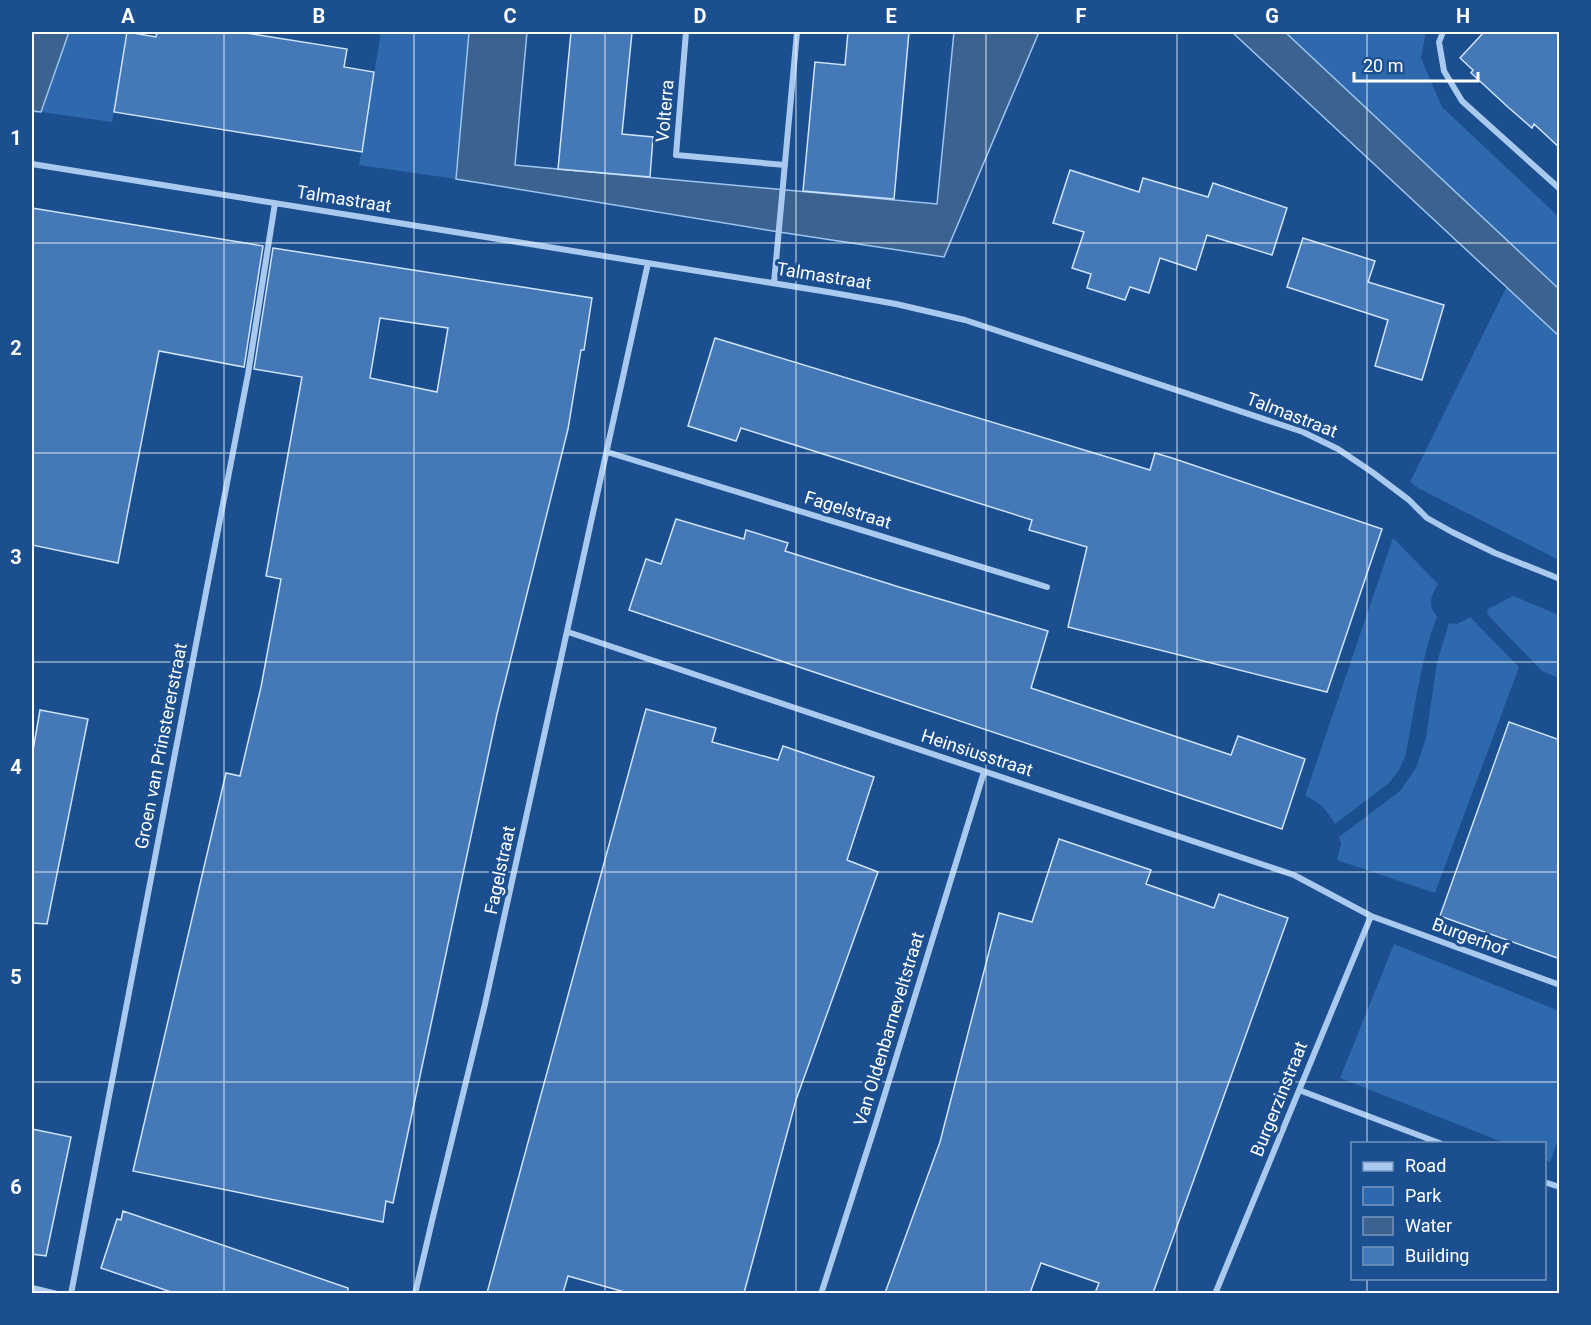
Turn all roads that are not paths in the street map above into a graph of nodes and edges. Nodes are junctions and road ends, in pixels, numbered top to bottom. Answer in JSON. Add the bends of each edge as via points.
{"nodes":[{"id":1,"x":686,"y":32,"type":"edge"},
{"id":2,"x":798,"y":32,"type":"edge"},
{"id":3,"x":1443,"y":32,"type":"edge"},
{"id":4,"x":32,"y":164,"type":"edge"},
{"id":5,"x":785,"y":165,"type":"junction"},
{"id":6,"x":1560,"y":189,"type":"edge"},
{"id":7,"x":275,"y":203,"type":"junction"},
{"id":8,"x":648,"y":263,"type":"junction"},
{"id":9,"x":774,"y":283,"type":"junction"},
{"id":10,"x":607,"y":452,"type":"junction"},
{"id":11,"x":1560,"y":579,"type":"edge"},
{"id":12,"x":1047,"y":587,"type":"dead end"},
{"id":13,"x":568,"y":632,"type":"junction"},
{"id":14,"x":984,"y":772,"type":"junction"},
{"id":15,"x":1371,"y":916,"type":"junction"},
{"id":16,"x":1560,"y":986,"type":"edge"},
{"id":17,"x":1299,"y":1090,"type":"junction"},
{"id":18,"x":1439,"y":1142,"type":"edge"},
{"id":19,"x":32,"y":1288,"type":"edge"},
{"id":20,"x":57,"y":1293,"type":"edge"},
{"id":21,"x":71,"y":1293,"type":"edge"},
{"id":22,"x":415,"y":1293,"type":"edge"},
{"id":23,"x":821,"y":1293,"type":"edge"},
{"id":24,"x":1215,"y":1293,"type":"edge"}],
"edges":[{"from":1,"to":5,"type":"street","name":"Volterra","via":[[676,155]]},
{"from":2,"to":5,"type":"street"},
{"from":3,"to":6,"type":"street","via":[[1439,42],[1444,71],[1462,101]]},
{"from":4,"to":7,"type":"street","name":"Talmastraat"},
{"from":5,"to":9,"type":"street"},
{"from":7,"to":8,"type":"street","name":"Talmastraat"},
{"from":7,"to":21,"type":"street","name":"Groen van Prinstererstraat","via":[[248,374]]},
{"from":8,"to":9,"type":"street","name":"Talmastraat"},
{"from":8,"to":10,"type":"street","name":"Fagelstraat"},
{"from":9,"to":11,"type":"street","name":"Talmastraat","via":[[965,320],[1303,432],[1372,472],[1426,518],[1495,553]]},
{"from":10,"to":12,"type":"street","name":"Fagelstraat"},
{"from":10,"to":13,"type":"street","name":"Fagelstraat"},
{"from":13,"to":14,"type":"street","name":"Heinsiusstraat"},
{"from":13,"to":22,"type":"street","name":"Fagelstraat","via":[[485,1004]]},
{"from":14,"to":15,"type":"street","name":"Heinsiusstraat","via":[[1294,875]]},
{"from":14,"to":23,"type":"street","name":"Van Oldenbarneveltstraat"},
{"from":15,"to":16,"type":"street","name":"Burgerhof"},
{"from":15,"to":17,"type":"street","name":"Burgerzinstraat"},
{"from":17,"to":18,"type":"street"},
{"from":17,"to":24,"type":"street","name":"Burgerzinstraat"},
{"from":19,"to":20,"type":"street"}]}
